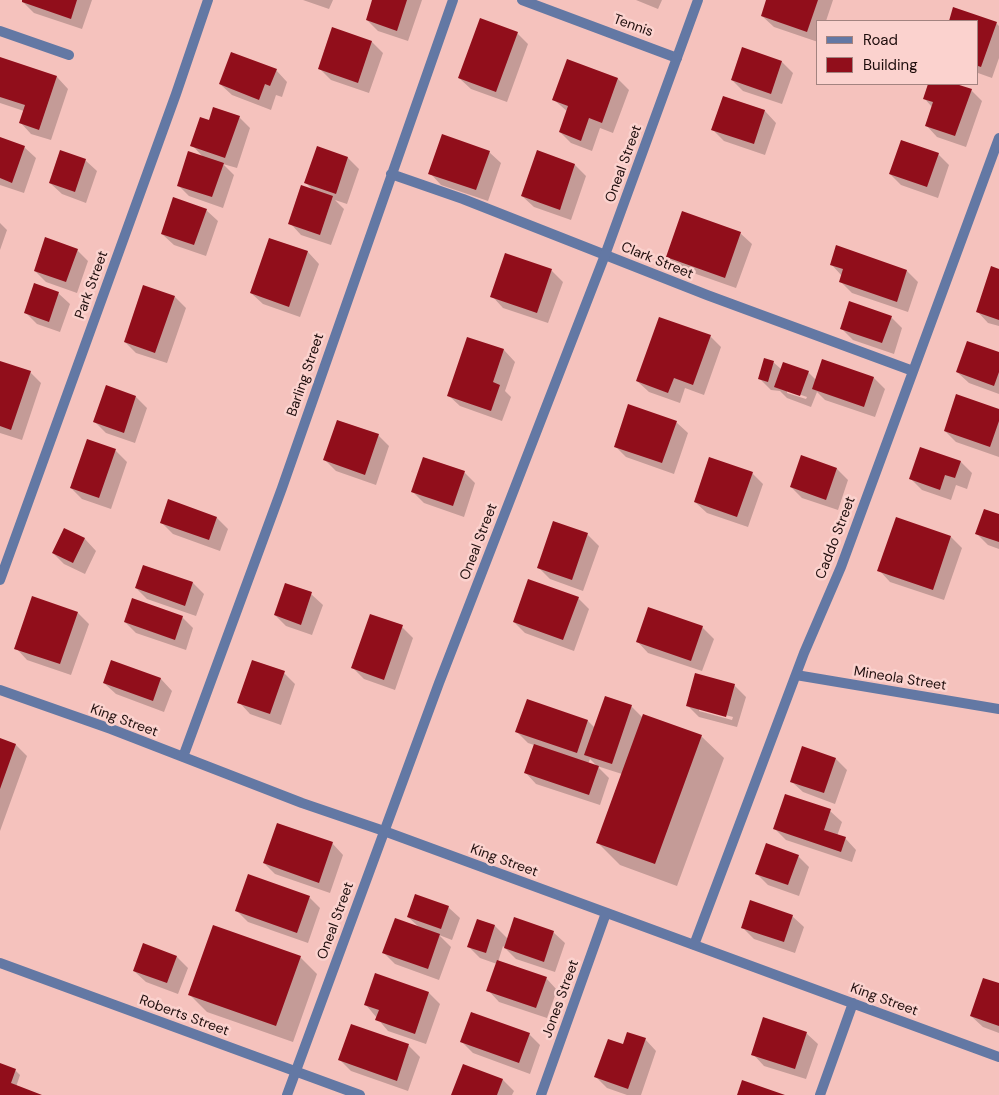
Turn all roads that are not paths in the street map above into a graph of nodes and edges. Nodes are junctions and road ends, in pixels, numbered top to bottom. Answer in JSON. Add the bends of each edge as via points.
{"nodes":[{"id":1,"x":208,"y":0,"type":"edge"},
{"id":2,"x":453,"y":0,"type":"edge"},
{"id":3,"x":522,"y":0,"type":"edge"},
{"id":4,"x":698,"y":0,"type":"edge"},
{"id":5,"x":0,"y":31,"type":"edge"},
{"id":6,"x":68,"y":56,"type":"dead end"},
{"id":7,"x":678,"y":58,"type":"junction"},
{"id":8,"x":999,"y":138,"type":"edge"},
{"id":9,"x":391,"y":174,"type":"junction"},
{"id":10,"x":606,"y":255,"type":"junction"},
{"id":11,"x":913,"y":371,"type":"junction"},
{"id":12,"x":0,"y":580,"type":"edge"},
{"id":13,"x":796,"y":675,"type":"junction"},
{"id":14,"x":0,"y":690,"type":"edge"},
{"id":15,"x":999,"y":709,"type":"edge"},
{"id":16,"x":183,"y":757,"type":"junction"},
{"id":17,"x":384,"y":831,"type":"junction"},
{"id":18,"x":606,"y":913,"type":"junction"},
{"id":19,"x":694,"y":945,"type":"junction"},
{"id":20,"x":0,"y":963,"type":"edge"},
{"id":21,"x":853,"y":1003,"type":"junction"},
{"id":22,"x":999,"y":1057,"type":"edge"},
{"id":23,"x":295,"y":1072,"type":"junction"},
{"id":24,"x":287,"y":1095,"type":"edge"},
{"id":25,"x":360,"y":1095,"type":"edge"},
{"id":26,"x":541,"y":1095,"type":"edge"},
{"id":27,"x":820,"y":1095,"type":"edge"}],
"edges":[{"from":1,"to":12,"type":"street","name":"Park Street"},
{"from":2,"to":9,"type":"street","name":"Barling Street"},
{"from":3,"to":7,"type":"street","name":"Tennis"},
{"from":4,"to":7,"type":"street","name":"Oneal Street"},
{"from":5,"to":6,"type":"street"},
{"from":7,"to":10,"type":"street","name":"Oneal Street"},
{"from":8,"to":11,"type":"street","name":"Caddo Street"},
{"from":9,"to":10,"type":"street","name":"Clark Street"},
{"from":9,"to":16,"type":"street","name":"Barling Street","via":[[282,488]]},
{"from":10,"to":11,"type":"street","name":"Clark Street"},
{"from":10,"to":17,"type":"street","name":"Oneal Street","via":[[438,683]]},
{"from":11,"to":13,"type":"street","name":"Caddo Street","via":[[841,568]]},
{"from":13,"to":15,"type":"street","name":"Mineola Street"},
{"from":13,"to":19,"type":"street","name":"Caddo Street"},
{"from":14,"to":16,"type":"street","name":"King Street"},
{"from":16,"to":17,"type":"street","name":"King Street","via":[[302,804]]},
{"from":17,"to":18,"type":"street","name":"King Street"},
{"from":17,"to":23,"type":"street","name":"Oneal Street"},
{"from":18,"to":19,"type":"street","name":"King Street"},
{"from":18,"to":26,"type":"street","name":"Jones Street"},
{"from":19,"to":21,"type":"street","name":"King Street"},
{"from":20,"to":23,"type":"street","name":"Roberts Street"},
{"from":21,"to":22,"type":"street","name":"King Street"},
{"from":21,"to":27,"type":"street"},
{"from":23,"to":24,"type":"street","name":"Oneal Street"},
{"from":23,"to":25,"type":"street","name":"Roberts Street"}]}
